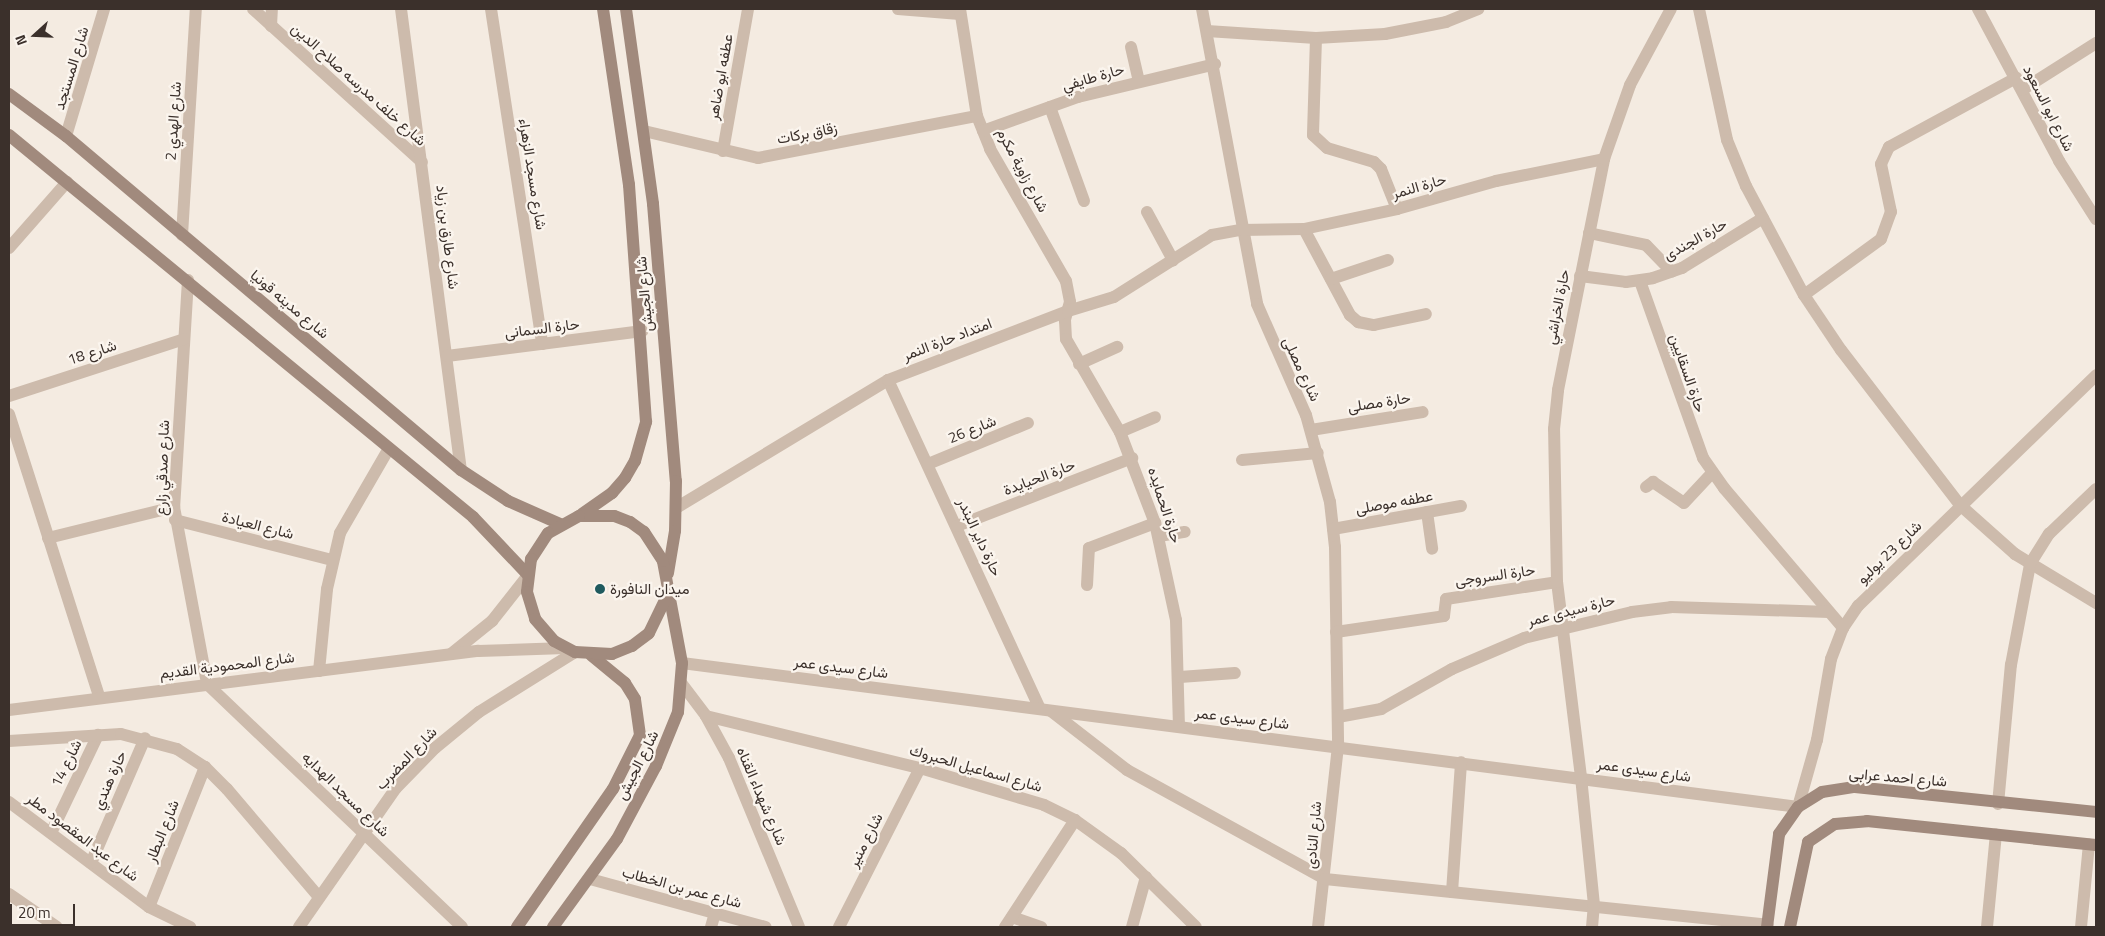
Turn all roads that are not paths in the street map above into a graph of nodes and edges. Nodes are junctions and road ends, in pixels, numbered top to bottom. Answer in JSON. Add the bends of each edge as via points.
{"nodes":[{"id":1,"x":104,"y":9,"type":"edge"},
{"id":2,"x":196,"y":9,"type":"edge"},
{"id":3,"x":252,"y":9,"type":"edge"},
{"id":4,"x":272,"y":9,"type":"edge"},
{"id":5,"x":401,"y":9,"type":"edge"},
{"id":6,"x":491,"y":9,"type":"edge"},
{"id":7,"x":603,"y":9,"type":"edge"},
{"id":8,"x":626,"y":9,"type":"edge"},
{"id":9,"x":748,"y":9,"type":"edge"},
{"id":10,"x":898,"y":9,"type":"edge"},
{"id":11,"x":1202,"y":9,"type":"edge"},
{"id":12,"x":1478,"y":9,"type":"edge"},
{"id":13,"x":1671,"y":9,"type":"edge"},
{"id":14,"x":1698,"y":9,"type":"edge"},
{"id":15,"x":1978,"y":9,"type":"edge"},
{"id":16,"x":960,"y":11,"type":"edge"},
{"id":17,"x":271,"y":26,"type":"junction"},
{"id":18,"x":1207,"y":31,"type":"junction"},
{"id":19,"x":1316,"y":38,"type":"junction"},
{"id":20,"x":2096,"y":43,"type":"edge"},
{"id":21,"x":1131,"y":47,"type":"dead end"},
{"id":22,"x":609,"y":50,"type":"junction"},
{"id":23,"x":632,"y":50,"type":"junction"},
{"id":24,"x":1215,"y":64,"type":"junction"},
{"id":25,"x":1139,"y":81,"type":"junction"},
{"id":26,"x":2019,"y":84,"type":"junction"},
{"id":27,"x":9,"y":94,"type":"edge"},
{"id":28,"x":1050,"y":107,"type":"junction"},
{"id":29,"x":977,"y":116,"type":"junction"},
{"id":30,"x":644,"y":131,"type":"junction"},
{"id":31,"x":983,"y":131,"type":"junction"},
{"id":32,"x":9,"y":135,"type":"edge"},
{"id":33,"x":66,"y":136,"type":"junction"},
{"id":34,"x":723,"y":151,"type":"junction"},
{"id":35,"x":1604,"y":160,"type":"junction"},
{"id":36,"x":422,"y":162,"type":"junction"},
{"id":37,"x":67,"y":182,"type":"junction"},
{"id":38,"x":1084,"y":201,"type":"dead end"},
{"id":39,"x":1397,"y":209,"type":"junction"},
{"id":40,"x":1147,"y":212,"type":"dead end"},
{"id":41,"x":1763,"y":218,"type":"junction"},
{"id":42,"x":2096,"y":218,"type":"edge"},
{"id":43,"x":1304,"y":229,"type":"junction"},
{"id":44,"x":1241,"y":230,"type":"junction"},
{"id":45,"x":1589,"y":233,"type":"junction"},
{"id":46,"x":182,"y":235,"type":"junction"},
{"id":47,"x":9,"y":248,"type":"edge"},
{"id":48,"x":1173,"y":260,"type":"junction"},
{"id":49,"x":1388,"y":260,"type":"dead end"},
{"id":50,"x":1672,"y":272,"type":"junction"},
{"id":51,"x":1580,"y":276,"type":"junction"},
{"id":52,"x":1331,"y":279,"type":"junction"},
{"id":53,"x":188,"y":280,"type":"junction"},
{"id":54,"x":1640,"y":281,"type":"junction"},
{"id":55,"x":1804,"y":295,"type":"junction"},
{"id":56,"x":1068,"y":311,"type":"junction"},
{"id":57,"x":1426,"y":314,"type":"dead end"},
{"id":58,"x":642,"y":331,"type":"junction"},
{"id":59,"x":184,"y":339,"type":"junction"},
{"id":60,"x":542,"y":344,"type":"junction"},
{"id":61,"x":1117,"y":347,"type":"dead end"},
{"id":62,"x":447,"y":356,"type":"junction"},
{"id":63,"x":1080,"y":364,"type":"junction"},
{"id":64,"x":2096,"y":375,"type":"edge"},
{"id":65,"x":888,"y":380,"type":"junction"},
{"id":66,"x":9,"y":396,"type":"edge"},
{"id":67,"x":1423,"y":412,"type":"dead end"},
{"id":68,"x":9,"y":414,"type":"edge"},
{"id":69,"x":1155,"y":417,"type":"dead end"},
{"id":70,"x":1028,"y":423,"type":"dead end"},
{"id":71,"x":1311,"y":430,"type":"junction"},
{"id":72,"x":1120,"y":432,"type":"junction"},
{"id":73,"x":389,"y":448,"type":"junction"},
{"id":74,"x":1318,"y":452,"type":"junction"},
{"id":75,"x":1132,"y":458,"type":"junction"},
{"id":76,"x":1242,"y":460,"type":"dead end"},
{"id":77,"x":928,"y":464,"type":"junction"},
{"id":78,"x":461,"y":470,"type":"junction"},
{"id":79,"x":1712,"y":473,"type":"junction"},
{"id":80,"x":1646,"y":487,"type":"dead end"},
{"id":81,"x":2096,"y":489,"type":"edge"},
{"id":82,"x":1461,"y":506,"type":"dead end"},
{"id":83,"x":1960,"y":506,"type":"junction"},
{"id":84,"x":676,"y":508,"type":"junction"},
{"id":85,"x":1427,"y":512,"type":"junction"},
{"id":86,"x":175,"y":514,"type":"junction"},
{"id":87,"x":579,"y":516,"type":"junction"},
{"id":88,"x":1155,"y":523,"type":"junction"},
{"id":89,"x":560,"y":524,"type":"junction"},
{"id":90,"x":957,"y":526,"type":"junction"},
{"id":91,"x":1333,"y":529,"type":"junction"},
{"id":92,"x":1185,"y":532,"type":"dead end"},
{"id":93,"x":1159,"y":536,"type":"junction"},
{"id":94,"x":48,"y":538,"type":"junction"},
{"id":95,"x":1432,"y":548,"type":"dead end"},
{"id":96,"x":332,"y":560,"type":"junction"},
{"id":97,"x":2030,"y":564,"type":"junction"},
{"id":98,"x":527,"y":576,"type":"junction"},
{"id":99,"x":667,"y":578,"type":"junction"},
{"id":100,"x":1557,"y":582,"type":"junction"},
{"id":101,"x":1087,"y":585,"type":"dead end"},
{"id":102,"x":667,"y":596,"type":"junction"},
{"id":103,"x":2096,"y":604,"type":"edge"},
{"id":104,"x":1829,"y":612,"type":"junction"},
{"id":105,"x":1563,"y":628,"type":"junction"},
{"id":106,"x":1843,"y":628,"type":"junction"},
{"id":107,"x":1336,"y":632,"type":"junction"},
{"id":108,"x":570,"y":650,"type":"junction"},
{"id":109,"x":449,"y":655,"type":"junction"},
{"id":110,"x":591,"y":656,"type":"junction"},
{"id":111,"x":682,"y":663,"type":"junction"},
{"id":112,"x":319,"y":671,"type":"junction"},
{"id":113,"x":1235,"y":673,"type":"dead end"},
{"id":114,"x":1180,"y":677,"type":"junction"},
{"id":115,"x":207,"y":684,"type":"junction"},
{"id":116,"x":682,"y":684,"type":"junction"},
{"id":117,"x":99,"y":696,"type":"junction"},
{"id":118,"x":1044,"y":709,"type":"junction"},
{"id":119,"x":9,"y":710,"type":"edge"},
{"id":120,"x":706,"y":716,"type":"junction"},
{"id":121,"x":1338,"y":718,"type":"junction"},
{"id":122,"x":1179,"y":726,"type":"junction"},
{"id":123,"x":98,"y":735,"type":"junction"},
{"id":124,"x":145,"y":738,"type":"junction"},
{"id":125,"x":9,"y":741,"type":"edge"},
{"id":126,"x":1338,"y":746,"type":"junction"},
{"id":127,"x":1461,"y":762,"type":"junction"},
{"id":128,"x":205,"y":767,"type":"junction"},
{"id":129,"x":920,"y":768,"type":"junction"},
{"id":130,"x":1581,"y":778,"type":"junction"},
{"id":131,"x":9,"y":802,"type":"edge"},
{"id":132,"x":1998,"y":804,"type":"junction"},
{"id":133,"x":1798,"y":807,"type":"junction"},
{"id":134,"x":2096,"y":812,"type":"edge"},
{"id":135,"x":1075,"y":820,"type":"junction"},
{"id":136,"x":51,"y":833,"type":"junction"},
{"id":137,"x":364,"y":833,"type":"junction"},
{"id":138,"x":1996,"y":834,"type":"junction"},
{"id":139,"x":2093,"y":844,"type":"edge"},
{"id":140,"x":91,"y":863,"type":"junction"},
{"id":141,"x":1146,"y":877,"type":"junction"},
{"id":142,"x":590,"y":879,"type":"junction"},
{"id":143,"x":1325,"y":879,"type":"junction"},
{"id":144,"x":1452,"y":892,"type":"junction"},
{"id":145,"x":9,"y":894,"type":"edge"},
{"id":146,"x":319,"y":897,"type":"junction"},
{"id":147,"x":1594,"y":905,"type":"junction"},
{"id":148,"x":149,"y":907,"type":"junction"},
{"id":149,"x":715,"y":913,"type":"junction"},
{"id":150,"x":1008,"y":922,"type":"edge"},
{"id":151,"x":1768,"y":926,"type":"edge"},
{"id":152,"x":57,"y":927,"type":"edge"},
{"id":153,"x":190,"y":927,"type":"edge"},
{"id":154,"x":299,"y":927,"type":"edge"},
{"id":155,"x":462,"y":927,"type":"edge"},
{"id":156,"x":517,"y":927,"type":"edge"},
{"id":157,"x":553,"y":927,"type":"edge"},
{"id":158,"x":711,"y":927,"type":"edge"},
{"id":159,"x":766,"y":927,"type":"edge"},
{"id":160,"x":799,"y":927,"type":"edge"},
{"id":161,"x":838,"y":927,"type":"edge"},
{"id":162,"x":1041,"y":927,"type":"edge"},
{"id":163,"x":1132,"y":927,"type":"edge"},
{"id":164,"x":1196,"y":927,"type":"edge"},
{"id":165,"x":1318,"y":927,"type":"edge"},
{"id":166,"x":1592,"y":927,"type":"edge"},
{"id":167,"x":1790,"y":927,"type":"edge"},
{"id":168,"x":1987,"y":927,"type":"edge"},
{"id":169,"x":2081,"y":927,"type":"edge"}],
"edges":[{"from":1,"to":33,"type":"street","name":"شارع المستجد"},
{"from":2,"to":46,"type":"street","name":"شارع الهدي 2"},
{"from":3,"to":17,"type":"street","name":"شارع خلف مدرسه صلاح الدين"},
{"from":4,"to":17,"type":"street"},
{"from":5,"to":36,"type":"street","name":"شارع طارق بن زياد"},
{"from":6,"to":60,"type":"street","name":"شارع مسجد الزهراء"},
{"from":7,"to":22,"type":"main road","name":"شارع الجيش"},
{"from":8,"to":23,"type":"main road","name":"شارع الجيش"},
{"from":9,"to":34,"type":"street","name":"عطفه ابو ضاهر"},
{"from":10,"to":16,"type":"street"},
{"from":11,"to":18,"type":"street","name":"شارع مصلى"},
{"from":12,"to":19,"type":"street","via":[[1416,29]]},
{"from":13,"to":35,"type":"street","name":"حارة الخراشي","via":[[1630,85]]},
{"from":14,"to":41,"type":"street","via":[[1727,140]]},
{"from":15,"to":26,"type":"street","name":"شارع ابو السعود"},
{"from":16,"to":29,"type":"street","name":"شارع زاوية مكرم"},
{"from":17,"to":36,"type":"street","name":"شارع خلف مدرسه صلاح الدين"},
{"from":18,"to":19,"type":"street"},
{"from":18,"to":24,"type":"street","name":"شارع مصلى"},
{"from":19,"to":39,"type":"street","via":[[1313,135],[1327,148],[1374,162],[1381,169]]},
{"from":20,"to":26,"type":"street"},
{"from":21,"to":25,"type":"street"},
{"from":22,"to":23,"type":"main road"},
{"from":22,"to":58,"type":"main road","name":"شارع الجيش","via":[[629,185]]},
{"from":23,"to":30,"type":"main road","name":"شارع الجيش"},
{"from":24,"to":25,"type":"street","name":"حارة طايفي"},
{"from":24,"to":44,"type":"street","name":"شارع مصلى"},
{"from":25,"to":28,"type":"street","name":"حارة طايفي"},
{"from":26,"to":42,"type":"street","name":"شارع ابو السعود","via":[[2059,161]]},
{"from":26,"to":55,"type":"street","via":[[1889,147],[1881,164],[1891,212],[1881,239]]},
{"from":27,"to":33,"type":"main road","name":"شارع مدينه قونيا"},
{"from":28,"to":31,"type":"street","name":"حارة طايفي"},
{"from":28,"to":38,"type":"street"},
{"from":29,"to":31,"type":"street","name":"شارع زاوية مكرم"},
{"from":29,"to":34,"type":"street","name":"زقاق بركات","via":[[758,158]]},
{"from":30,"to":34,"type":"street","name":"زقاق بركات","via":[[701,142]]},
{"from":30,"to":84,"type":"main road","name":"شارع الجيش","via":[[653,204]]},
{"from":31,"to":56,"type":"street","name":"شارع زاوية مكرم","via":[[1066,281]]},
{"from":32,"to":37,"type":"main road"},
{"from":33,"to":46,"type":"main road","name":"شارع مدينه قونيا"},
{"from":35,"to":39,"type":"street","name":"حارة النمر","via":[[1506,178]]},
{"from":35,"to":45,"type":"street","name":"حارة الخراشي"},
{"from":36,"to":62,"type":"street","name":"شارع طارق بن زياد"},
{"from":37,"to":47,"type":"street"},
{"from":37,"to":53,"type":"main road"},
{"from":39,"to":43,"type":"street","name":"حارة النمر"},
{"from":40,"to":48,"type":"street"},
{"from":41,"to":50,"type":"street","name":"حارة الجندى"},
{"from":41,"to":55,"type":"street"},
{"from":43,"to":44,"type":"street","name":"حارة النمر"},
{"from":43,"to":52,"type":"street"},
{"from":44,"to":48,"type":"street","name":"امتداد حارة النمر","via":[[1212,235]]},
{"from":44,"to":71,"type":"street","name":"شارع مصلى","via":[[1257,304]]},
{"from":45,"to":50,"type":"street","via":[[1646,245]]},
{"from":45,"to":51,"type":"street","name":"حارة الخراشي"},
{"from":46,"to":78,"type":"main road","name":"شارع مدينه قونيا"},
{"from":48,"to":56,"type":"street","name":"امتداد حارة النمر","via":[[1114,297]]},
{"from":49,"to":52,"type":"street"},
{"from":50,"to":54,"type":"street","name":"حارة الجندى"},
{"from":51,"to":54,"type":"street","name":"حارة الجندى"},
{"from":51,"to":100,"type":"street","name":"حارة الخراشي","via":[[1554,429]]},
{"from":52,"to":57,"type":"street","via":[[1350,315],[1363,325]]},
{"from":53,"to":59,"type":"street","name":"شارع صدقي زارع"},
{"from":53,"to":73,"type":"main road"},
{"from":54,"to":79,"type":"street","name":"حارة السقايين","via":[[1689,425]]},
{"from":55,"to":83,"type":"street","via":[[1841,350]]},
{"from":56,"to":63,"type":"street","name":"حارة الحمايده","via":[[1066,339]]},
{"from":56,"to":65,"type":"street","name":"امتداد حارة النمر"},
{"from":58,"to":60,"type":"street","name":"حارة السمانى"},
{"from":58,"to":87,"type":"main road","name":"شارع الجيش","via":[[646,422],[642,442],[635,461],[612,493]]},
{"from":59,"to":66,"type":"street","name":"شارع 18"},
{"from":59,"to":86,"type":"street","name":"شارع صدقي زارع"},
{"from":60,"to":62,"type":"street","name":"حارة السمانى"},
{"from":61,"to":63,"type":"street"},
{"from":62,"to":78,"type":"street","name":"شارع طارق بن زياد"},
{"from":63,"to":72,"type":"street","name":"حارة الحمايده"},
{"from":64,"to":83,"type":"street","name":"شارع 23 يوليو"},
{"from":65,"to":77,"type":"street","name":"حارة داير البندر"},
{"from":65,"to":84,"type":"street","name":"امتداد حارة النمر"},
{"from":67,"to":71,"type":"street","name":"حارة مصلى"},
{"from":68,"to":94,"type":"street"},
{"from":69,"to":72,"type":"street"},
{"from":70,"to":77,"type":"street","name":"شارع 26"},
{"from":71,"to":74,"type":"street","name":"شارع مصلى"},
{"from":72,"to":75,"type":"street","name":"حارة الحمايده"},
{"from":73,"to":96,"type":"street","via":[[352,508]]},
{"from":73,"to":98,"type":"main road","via":[[486,528]]},
{"from":74,"to":76,"type":"street"},
{"from":74,"to":91,"type":"street","name":"شارع مصلى"},
{"from":75,"to":88,"type":"street","name":"حارة الحمايده"},
{"from":75,"to":90,"type":"street","name":"حارة الحيايدة"},
{"from":77,"to":90,"type":"street","name":"حارة داير البندر"},
{"from":78,"to":89,"type":"main road","name":"شارع مدينه قونيا","via":[[508,501]]},
{"from":79,"to":80,"type":"street","via":[[1684,503],[1652,482]]},
{"from":79,"to":104,"type":"street","name":"حارة السقايين"},
{"from":81,"to":97,"type":"street","via":[[2049,534]]},
{"from":82,"to":85,"type":"street","name":"عطفه موصلى"},
{"from":83,"to":97,"type":"street"},
{"from":83,"to":106,"type":"street","name":"شارع 23 يوليو","via":[[1877,585]]},
{"from":84,"to":99,"type":"main road","name":"شارع الجيش"},
{"from":85,"to":91,"type":"street","name":"عطفه موصلى"},
{"from":85,"to":95,"type":"street"},
{"from":86,"to":94,"type":"street"},
{"from":86,"to":96,"type":"street","name":"شارع العيادة"},
{"from":86,"to":115,"type":"street","name":"شارع صدقي زارع"},
{"from":87,"to":89,"type":"main road"},
{"from":87,"to":99,"type":"main road","via":[[614,516],[644,532],[663,561]]},
{"from":88,"to":93,"type":"street","name":"حارة الحمايده"},
{"from":88,"to":101,"type":"street","via":[[1089,548]]},
{"from":89,"to":98,"type":"main road","via":[[538,545]]},
{"from":90,"to":118,"type":"street","name":"حارة داير البندر"},
{"from":91,"to":107,"type":"street","name":"شارع مصلى"},
{"from":92,"to":93,"type":"street"},
{"from":93,"to":114,"type":"street","name":"حارة الحمايده","via":[[1172,592]]},
{"from":94,"to":117,"type":"street"},
{"from":96,"to":112,"type":"street"},
{"from":97,"to":103,"type":"street"},
{"from":97,"to":132,"type":"street","via":[[2011,665]]},
{"from":98,"to":108,"type":"main road","via":[[535,619]]},
{"from":98,"to":109,"type":"street","via":[[492,621]]},
{"from":99,"to":102,"type":"main road"},
{"from":100,"to":105,"type":"street","name":"حارة الخراشي"},
{"from":100,"to":107,"type":"street","name":"حارة السروجى","via":[[1446,598],[1444,616]]},
{"from":102,"to":110,"type":"main road","via":[[660,616],[643,638],[612,654]]},
{"from":102,"to":111,"type":"main road","name":"شارع الجيش"},
{"from":104,"to":105,"type":"street","name":"حارة سيدى عمر","via":[[1671,607]]},
{"from":104,"to":106,"type":"street","name":"حارة السقايين"},
{"from":105,"to":121,"type":"street","name":"حارة سيدى عمر","via":[[1487,652],[1382,709]]},
{"from":105,"to":130,"type":"street","name":"حارة الخراشي"},
{"from":106,"to":133,"type":"street","name":"شارع 23 يوليو","via":[[1831,659],[1817,740]]},
{"from":107,"to":121,"type":"street","name":"شارع مصلى"},
{"from":108,"to":109,"type":"street","name":"شارع المحمودية القديم","via":[[507,649]]},
{"from":108,"to":110,"type":"main road"},
{"from":108,"to":137,"type":"street","name":"شارع المضرب","via":[[442,742],[396,788]]},
{"from":109,"to":112,"type":"street","name":"شارع المحمودية القديم"},
{"from":110,"to":156,"type":"main road","name":"شارع الجيش","via":[[625,683],[635,699],[640,735],[613,790]]},
{"from":111,"to":116,"type":"main road","name":"شارع الجيش"},
{"from":111,"to":118,"type":"street","name":"شارع سيدى عمر"},
{"from":112,"to":115,"type":"street","name":"شارع المحمودية القديم"},
{"from":113,"to":114,"type":"street"},
{"from":114,"to":122,"type":"street","name":"حارة الحمايده"},
{"from":115,"to":117,"type":"street","name":"شارع المحمودية القديم"},
{"from":115,"to":137,"type":"street","name":"شارع مسجد الهدايه"},
{"from":116,"to":120,"type":"street","name":"شارع شهداء القناه"},
{"from":116,"to":142,"type":"main road","name":"شارع الجيش","via":[[669,740],[616,839]]},
{"from":117,"to":119,"type":"street","name":"شارع المحمودية القديم"},
{"from":118,"to":122,"type":"street","name":"شارع سيدى عمر"},
{"from":118,"to":143,"type":"street","via":[[1127,770]]},
{"from":120,"to":129,"type":"street","name":"شارع اسماعيل الحبروك"},
{"from":120,"to":160,"type":"street","name":"شارع شهداء القناه","via":[[729,758]]},
{"from":121,"to":126,"type":"street","name":"شارع مصلى"},
{"from":122,"to":126,"type":"street","name":"شارع سيدى عمر"},
{"from":123,"to":124,"type":"street"},
{"from":123,"to":125,"type":"street"},
{"from":123,"to":136,"type":"street","name":"شارع 14"},
{"from":124,"to":128,"type":"street","via":[[176,749]]},
{"from":124,"to":140,"type":"street","name":"حارة هندي"},
{"from":126,"to":127,"type":"street","name":"شارع سيدى عمر"},
{"from":126,"to":143,"type":"street","name":"شارع النادى"},
{"from":127,"to":130,"type":"street","name":"شارع سيدى عمر"},
{"from":127,"to":144,"type":"street"},
{"from":128,"to":146,"type":"street"},
{"from":128,"to":148,"type":"street","name":"شارع البطار"},
{"from":129,"to":135,"type":"street","name":"شارع اسماعيل الحبروك","via":[[1012,794]]},
{"from":129,"to":161,"type":"street","name":"شارع منير"},
{"from":130,"to":133,"type":"street","name":"شارع سيدى عمر"},
{"from":130,"to":147,"type":"street","name":"حارة الخراشي"},
{"from":131,"to":136,"type":"street","name":"شارع عبد المقصود مطر"},
{"from":132,"to":133,"type":"main road","name":"شارع احمد عرابى","via":[[1855,787],[1822,792]]},
{"from":132,"to":134,"type":"main road","name":"شارع احمد عرابى"},
{"from":133,"to":151,"type":"main road","name":"شارع احمد عرابى","via":[[1784,824],[1776,845]]},
{"from":135,"to":141,"type":"street","name":"شارع اسماعيل الحبروك","via":[[1106,841]]},
{"from":135,"to":150,"type":"street"},
{"from":136,"to":140,"type":"street","name":"شارع عبد المقصود مطر"},
{"from":137,"to":146,"type":"street","name":"شارع المضرب"},
{"from":137,"to":155,"type":"street","name":"شارع مسجد الهدايه"},
{"from":138,"to":139,"type":"main road"},
{"from":138,"to":167,"type":"main road","via":[[1867,821],[1826,827],[1813,836],[1805,850]]},
{"from":138,"to":168,"type":"street"},
{"from":139,"to":169,"type":"street"},
{"from":140,"to":148,"type":"street","name":"شارع عبد المقصود مطر"},
{"from":141,"to":163,"type":"street"},
{"from":141,"to":164,"type":"street","name":"شارع اسماعيل الحبروك"},
{"from":142,"to":149,"type":"street","name":"شارع عمر بن الخطاب"},
{"from":142,"to":157,"type":"main road","name":"شارع الجيش"},
{"from":143,"to":144,"type":"street"},
{"from":143,"to":165,"type":"street","name":"شارع النادى"},
{"from":144,"to":147,"type":"street"},
{"from":145,"to":152,"type":"street"},
{"from":146,"to":154,"type":"street","name":"شارع المضرب"},
{"from":147,"to":151,"type":"street"},
{"from":147,"to":166,"type":"street","name":"حارة الخراشي"},
{"from":148,"to":153,"type":"street","name":"شارع عبد المقصود مطر"},
{"from":149,"to":158,"type":"street"},
{"from":149,"to":159,"type":"street","name":"شارع عمر بن الخطاب"},
{"from":150,"to":162,"type":"street"}]}
